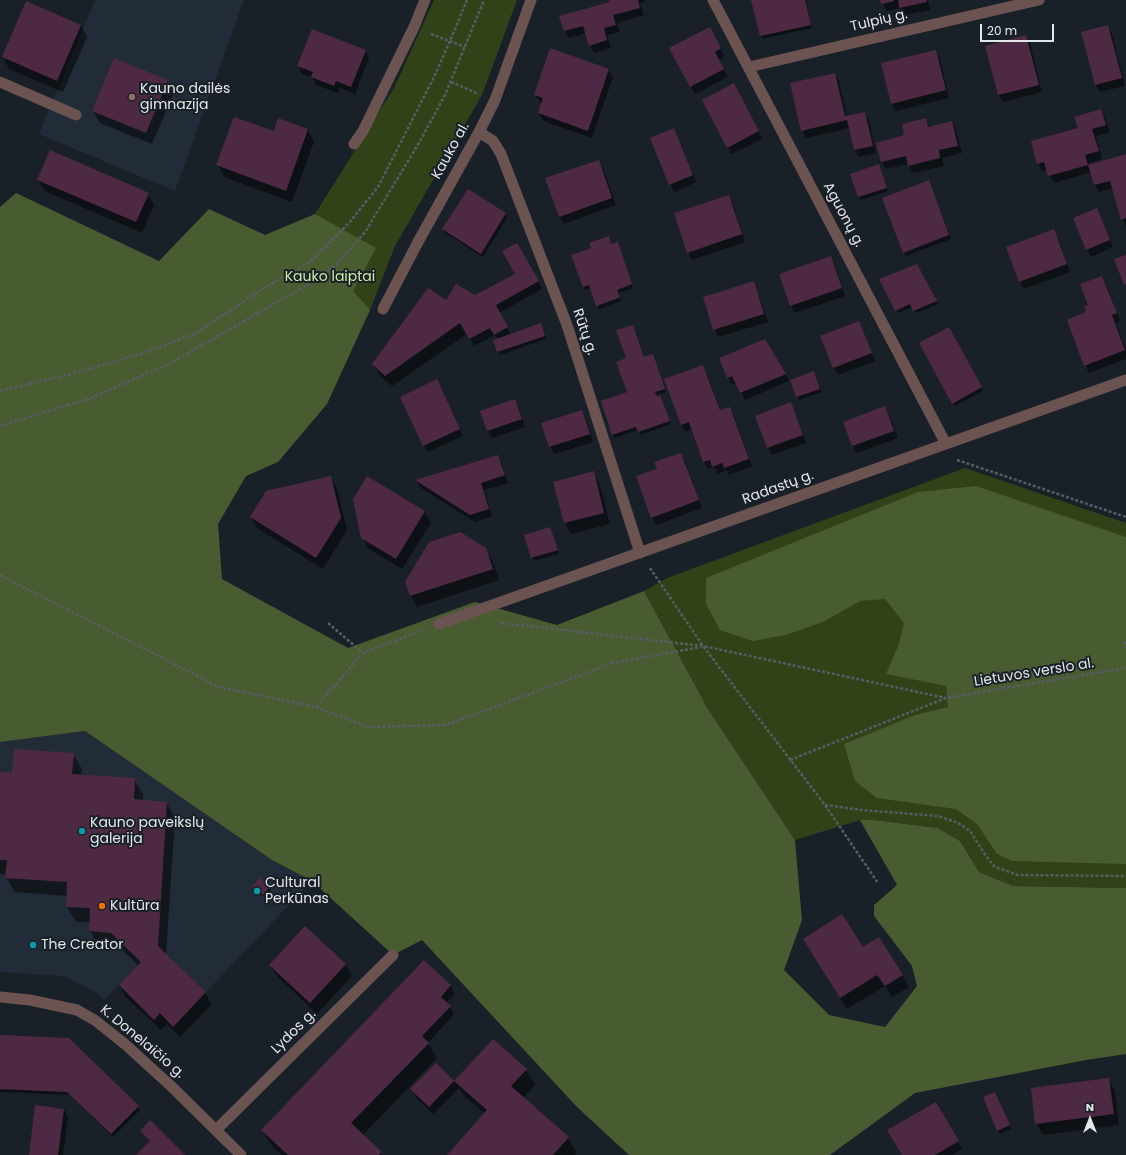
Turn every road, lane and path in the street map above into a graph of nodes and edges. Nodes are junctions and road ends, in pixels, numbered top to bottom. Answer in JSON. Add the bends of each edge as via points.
{"nodes":[{"id":1,"x":426,"y":0,"type":"edge"},
{"id":2,"x":467,"y":0,"type":"edge"},
{"id":3,"x":484,"y":0,"type":"edge"},
{"id":4,"x":531,"y":0,"type":"edge"},
{"id":5,"x":713,"y":0,"type":"edge"},
{"id":6,"x":1039,"y":0,"type":"edge"},
{"id":7,"x":414,"y":27,"type":"junction"},
{"id":8,"x":450,"y":41,"type":"junction"},
{"id":9,"x":465,"y":47,"type":"junction"},
{"id":10,"x":749,"y":67,"type":"junction"},
{"id":11,"x":0,"y":82,"type":"edge"},
{"id":12,"x":450,"y":82,"type":"junction"},
{"id":13,"x":495,"y":100,"type":"junction"},
{"id":14,"x":76,"y":115,"type":"dead end"},
{"id":15,"x":479,"y":132,"type":"junction"},
{"id":16,"x":354,"y":144,"type":"dead end"},
{"id":17,"x":383,"y":309,"type":"dead end"},
{"id":18,"x":1126,"y":380,"type":"edge"},
{"id":19,"x":0,"y":391,"type":"edge"},
{"id":20,"x":0,"y":426,"type":"edge"},
{"id":21,"x":946,"y":444,"type":"junction"},
{"id":22,"x":1126,"y":517,"type":"edge"},
{"id":23,"x":640,"y":552,"type":"junction"},
{"id":24,"x":0,"y":575,"type":"edge"},
{"id":25,"x":495,"y":622,"type":"dead end"},
{"id":26,"x":328,"y":623,"type":"dead end"},
{"id":27,"x":439,"y":624,"type":"joint"},
{"id":28,"x":1124,"y":642,"type":"dead end"},
{"id":29,"x":703,"y":646,"type":"junction"},
{"id":30,"x":1126,"y":648,"type":"edge"},
{"id":31,"x":363,"y":653,"type":"junction"},
{"id":32,"x":1126,"y":668,"type":"edge"},
{"id":33,"x":946,"y":698,"type":"junction"},
{"id":34,"x":316,"y":707,"type":"junction"},
{"id":35,"x":790,"y":760,"type":"junction"},
{"id":36,"x":825,"y":805,"type":"junction"},
{"id":37,"x":1126,"y":876,"type":"edge"},
{"id":38,"x":878,"y":883,"type":"dead end"},
{"id":39,"x":393,"y":955,"type":"dead end"},
{"id":40,"x":0,"y":997,"type":"edge"},
{"id":41,"x":216,"y":1130,"type":"junction"},
{"id":42,"x":241,"y":1155,"type":"edge"}],
"edges":[{"from":1,"to":7,"type":"street"},
{"from":2,"to":8,"type":"path"},
{"from":3,"to":9,"type":"path"},
{"from":4,"to":13,"type":"street","name":"Kauko al."},
{"from":5,"to":10,"type":"street","name":"Aguonų g."},
{"from":6,"to":10,"type":"street","name":"Tulpių g."},
{"from":7,"to":8,"type":"path"},
{"from":7,"to":16,"type":"street"},
{"from":8,"to":9,"type":"path"},
{"from":8,"to":19,"type":"path","via":[[378,187],[349,223],[310,262],[264,288],[196,333],[137,355]]},
{"from":9,"to":12,"type":"path"},
{"from":10,"to":21,"type":"street","name":"Aguonų g."},
{"from":11,"to":14,"type":"street"},
{"from":12,"to":13,"type":"path"},
{"from":12,"to":20,"type":"path","via":[[419,143],[365,232],[337,264],[321,277],[168,364],[91,398]]},
{"from":13,"to":15,"type":"street","name":"Kauko al."},
{"from":15,"to":17,"type":"street","name":"Kauko al."},
{"from":15,"to":23,"type":"street","name":"Rūtų g.","via":[[493,141],[501,154],[564,317]]},
{"from":18,"to":21,"type":"street","name":"Radastų g."},
{"from":21,"to":22,"type":"path","via":[[955,460]]},
{"from":21,"to":23,"type":"street","name":"Radastų g."},
{"from":23,"to":27,"type":"street","name":"Radastų g."},
{"from":23,"to":29,"type":"path"},
{"from":24,"to":34,"type":"path","via":[[219,687]]},
{"from":25,"to":29,"type":"path"},
{"from":26,"to":31,"type":"path"},
{"from":27,"to":31,"type":"path"},
{"from":28,"to":30,"type":"path"},
{"from":29,"to":33,"type":"path"},
{"from":29,"to":34,"type":"path","via":[[613,663],[446,725],[368,727]]},
{"from":29,"to":35,"type":"path"},
{"from":31,"to":34,"type":"path"},
{"from":32,"to":33,"type":"path","name":"Lietuvos verslo al."},
{"from":33,"to":35,"type":"path"},
{"from":35,"to":36,"type":"path"},
{"from":36,"to":37,"type":"path","via":[[938,816],[958,823],[970,831],[995,867],[1018,875]]},
{"from":36,"to":38,"type":"path"},
{"from":39,"to":41,"type":"street","name":"Lydos g."},
{"from":40,"to":41,"type":"street","name":"K. Donelaičio g.","via":[[30,1000],[77,1010],[96,1021],[126,1045]]},
{"from":41,"to":42,"type":"street","name":"K. Donelaičio g."}]}
